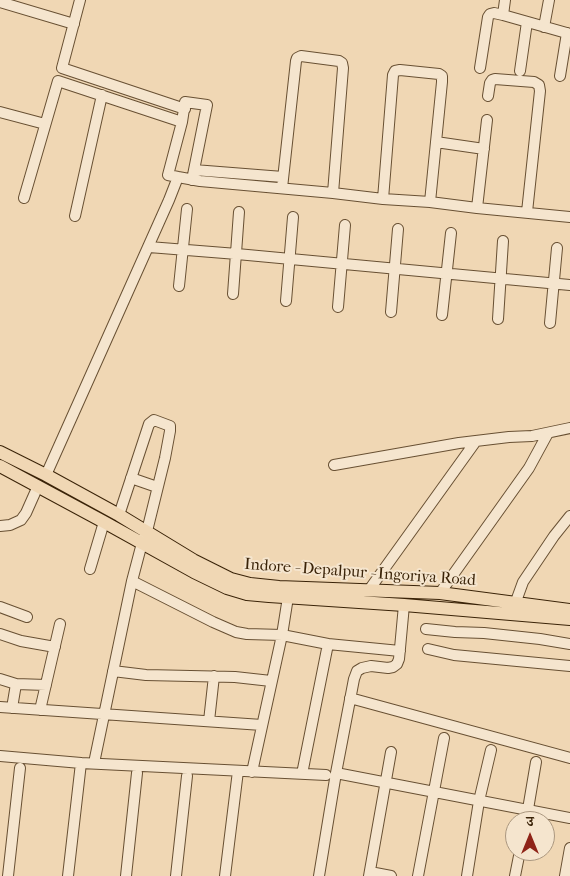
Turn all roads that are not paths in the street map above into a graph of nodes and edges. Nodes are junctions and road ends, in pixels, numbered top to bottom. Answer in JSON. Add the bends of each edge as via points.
{"nodes":[{"id":1,"x":80,"y":0,"type":"edge"},
{"id":2,"x":505,"y":0,"type":"edge"},
{"id":3,"x":549,"y":0,"type":"edge"},
{"id":4,"x":0,"y":2,"type":"edge"},
{"id":5,"x":26,"y":5,"type":"edge"},
{"id":6,"x":503,"y":15,"type":"junction"},
{"id":7,"x":527,"y":22,"type":"junction"},
{"id":8,"x":74,"y":24,"type":"junction"},
{"id":9,"x":544,"y":27,"type":"junction"},
{"id":10,"x":568,"y":34,"type":"edge"},
{"id":11,"x":62,"y":68,"type":"junction"},
{"id":12,"x":480,"y":68,"type":"dead end"},
{"id":13,"x":520,"y":71,"type":"dead end"},
{"id":14,"x":560,"y":76,"type":"dead end"},
{"id":15,"x":58,"y":81,"type":"junction"},
{"id":16,"x":102,"y":95,"type":"junction"},
{"id":17,"x":488,"y":96,"type":"dead end"},
{"id":18,"x":185,"y":109,"type":"junction"},
{"id":19,"x":0,"y":112,"type":"edge"},
{"id":20,"x":487,"y":120,"type":"dead end"},
{"id":21,"x":182,"y":122,"type":"junction"},
{"id":22,"x":45,"y":124,"type":"junction"},
{"id":23,"x":436,"y":142,"type":"junction"},
{"id":24,"x":484,"y":148,"type":"junction"},
{"id":25,"x":193,"y":175,"type":"junction"},
{"id":26,"x":178,"y":177,"type":"junction"},
{"id":27,"x":283,"y":177,"type":"junction"},
{"id":28,"x":282,"y":188,"type":"junction"},
{"id":29,"x":333,"y":193,"type":"junction"},
{"id":30,"x":24,"y":198,"type":"dead end"},
{"id":31,"x":383,"y":199,"type":"junction"},
{"id":32,"x":430,"y":202,"type":"junction"},
{"id":33,"x":187,"y":208,"type":"dead end"},
{"id":34,"x":476,"y":208,"type":"junction"},
{"id":35,"x":239,"y":212,"type":"dead end"},
{"id":36,"x":527,"y":212,"type":"junction"},
{"id":37,"x":75,"y":216,"type":"dead end"},
{"id":38,"x":293,"y":217,"type":"dead end"},
{"id":39,"x":570,"y":217,"type":"edge"},
{"id":40,"x":345,"y":224,"type":"dead end"},
{"id":41,"x":398,"y":229,"type":"dead end"},
{"id":42,"x":451,"y":233,"type":"dead end"},
{"id":43,"x":503,"y":241,"type":"dead end"},
{"id":44,"x":149,"y":247,"type":"junction"},
{"id":45,"x":557,"y":248,"type":"dead end"},
{"id":46,"x":183,"y":250,"type":"junction"},
{"id":47,"x":237,"y":254,"type":"junction"},
{"id":48,"x":290,"y":259,"type":"junction"},
{"id":49,"x":342,"y":264,"type":"junction"},
{"id":50,"x":395,"y":269,"type":"junction"},
{"id":51,"x":446,"y":274,"type":"junction"},
{"id":52,"x":500,"y":278,"type":"junction"},
{"id":53,"x":554,"y":283,"type":"junction"},
{"id":54,"x":570,"y":285,"type":"edge"},
{"id":55,"x":179,"y":286,"type":"dead end"},
{"id":56,"x":233,"y":294,"type":"dead end"},
{"id":57,"x":286,"y":301,"type":"dead end"},
{"id":58,"x":338,"y":307,"type":"dead end"},
{"id":59,"x":391,"y":312,"type":"dead end"},
{"id":60,"x":442,"y":315,"type":"dead end"},
{"id":61,"x":498,"y":319,"type":"dead end"},
{"id":62,"x":550,"y":323,"type":"dead end"},
{"id":63,"x":570,"y":428,"type":"edge"},
{"id":64,"x":548,"y":433,"type":"junction"},
{"id":65,"x":476,"y":442,"type":"junction"},
{"id":66,"x":0,"y":452,"type":"edge"},
{"id":67,"x":334,"y":465,"type":"dead end"},
{"id":68,"x":0,"y":466,"type":"edge"},
{"id":69,"x":46,"y":475,"type":"junction"},
{"id":70,"x":131,"y":478,"type":"junction"},
{"id":71,"x":38,"y":486,"type":"junction"},
{"id":72,"x":158,"y":488,"type":"junction"},
{"id":73,"x":119,"y":515,"type":"junction"},
{"id":74,"x":570,"y":516,"type":"edge"},
{"id":75,"x":104,"y":522,"type":"junction"},
{"id":76,"x":0,"y":526,"type":"edge"},
{"id":77,"x":144,"y":537,"type":"junction"},
{"id":78,"x":90,"y":569,"type":"dead end"},
{"id":79,"x":132,"y":581,"type":"junction"},
{"id":80,"x":369,"y":590,"type":"junction"},
{"id":81,"x":440,"y":593,"type":"junction"},
{"id":82,"x":288,"y":597,"type":"junction"},
{"id":83,"x":515,"y":604,"type":"junction"},
{"id":84,"x":404,"y":605,"type":"junction"},
{"id":85,"x":0,"y":607,"type":"edge"},
{"id":86,"x":570,"y":610,"type":"edge"},
{"id":87,"x":27,"y":617,"type":"dead end"},
{"id":88,"x":570,"y":619,"type":"edge"},
{"id":89,"x":60,"y":624,"type":"dead end"},
{"id":90,"x":426,"y":629,"type":"dead end"},
{"id":91,"x":0,"y":634,"type":"edge"},
{"id":92,"x":282,"y":635,"type":"junction"},
{"id":93,"x":328,"y":644,"type":"junction"},
{"id":94,"x":570,"y":644,"type":"edge"},
{"id":95,"x":55,"y":647,"type":"junction"},
{"id":96,"x":428,"y":649,"type":"dead end"},
{"id":97,"x":400,"y":651,"type":"junction"},
{"id":98,"x":570,"y":666,"type":"edge"},
{"id":99,"x":113,"y":670,"type":"junction"},
{"id":100,"x":214,"y":676,"type":"junction"},
{"id":101,"x":0,"y":679,"type":"edge"},
{"id":102,"x":271,"y":681,"type":"junction"},
{"id":103,"x":16,"y":684,"type":"junction"},
{"id":104,"x":46,"y":685,"type":"junction"},
{"id":105,"x":350,"y":698,"type":"junction"},
{"id":106,"x":0,"y":707,"type":"edge"},
{"id":107,"x":12,"y":708,"type":"junction"},
{"id":108,"x":40,"y":710,"type":"junction"},
{"id":109,"x":104,"y":714,"type":"junction"},
{"id":110,"x":209,"y":721,"type":"junction"},
{"id":111,"x":262,"y":725,"type":"junction"},
{"id":112,"x":444,"y":738,"type":"dead end"},
{"id":113,"x":491,"y":750,"type":"dead end"},
{"id":114,"x":391,"y":752,"type":"dead end"},
{"id":115,"x":0,"y":756,"type":"edge"},
{"id":116,"x":570,"y":758,"type":"edge"},
{"id":117,"x":536,"y":762,"type":"dead end"},
{"id":118,"x":81,"y":763,"type":"junction"},
{"id":119,"x":94,"y":764,"type":"junction"},
{"id":120,"x":20,"y":768,"type":"dead end"},
{"id":121,"x":238,"y":771,"type":"junction"},
{"id":122,"x":252,"y":772,"type":"junction"},
{"id":123,"x":137,"y":773,"type":"dead end"},
{"id":124,"x":302,"y":774,"type":"junction"},
{"id":125,"x":331,"y":774,"type":"junction"},
{"id":126,"x":187,"y":776,"type":"dead end"},
{"id":127,"x":386,"y":783,"type":"junction"},
{"id":128,"x":434,"y":792,"type":"junction"},
{"id":129,"x":479,"y":801,"type":"junction"},
{"id":130,"x":528,"y":810,"type":"junction"},
{"id":131,"x":570,"y":818,"type":"edge"},
{"id":132,"x":570,"y":848,"type":"edge"},
{"id":133,"x":518,"y":861,"type":"edge"},
{"id":134,"x":369,"y":874,"type":"edge"},
{"id":135,"x":8,"y":876,"type":"edge"},
{"id":136,"x":68,"y":876,"type":"edge"},
{"id":137,"x":126,"y":876,"type":"edge"},
{"id":138,"x":176,"y":876,"type":"edge"},
{"id":139,"x":225,"y":876,"type":"edge"},
{"id":140,"x":319,"y":876,"type":"edge"},
{"id":141,"x":391,"y":876,"type":"edge"},
{"id":142,"x":418,"y":876,"type":"edge"},
{"id":143,"x":467,"y":876,"type":"edge"},
{"id":144,"x":515,"y":876,"type":"edge"},
{"id":145,"x":565,"y":876,"type":"edge"}],
"edges":[{"from":1,"to":8,"type":"street"},
{"from":2,"to":6,"type":"street"},
{"from":3,"to":9,"type":"street"},
{"from":4,"to":5,"type":"street"},
{"from":5,"to":8,"type":"street"},
{"from":6,"to":7,"type":"street"},
{"from":6,"to":12,"type":"street","via":[[494,13],[488,17]]},
{"from":7,"to":9,"type":"street"},
{"from":7,"to":13,"type":"street"},
{"from":8,"to":11,"type":"street"},
{"from":9,"to":10,"type":"street"},
{"from":10,"to":14,"type":"street"},
{"from":11,"to":15,"type":"street"},
{"from":11,"to":18,"type":"street"},
{"from":15,"to":16,"type":"street"},
{"from":15,"to":22,"type":"street"},
{"from":16,"to":21,"type":"street"},
{"from":16,"to":37,"type":"street"},
{"from":17,"to":36,"type":"street","via":[[490,83],[495,78],[538,85],[540,91]]},
{"from":18,"to":21,"type":"street"},
{"from":18,"to":25,"type":"street","via":[[185,102],[207,106]]},
{"from":19,"to":22,"type":"street"},
{"from":20,"to":24,"type":"street"},
{"from":21,"to":26,"type":"street","via":[[168,175]]},
{"from":22,"to":30,"type":"street"},
{"from":23,"to":24,"type":"street"},
{"from":23,"to":31,"type":"street","via":[[442,76],[395,71]]},
{"from":23,"to":32,"type":"street"},
{"from":24,"to":34,"type":"street"},
{"from":25,"to":26,"type":"street"},
{"from":25,"to":27,"type":"street"},
{"from":25,"to":28,"type":"street"},
{"from":26,"to":44,"type":"street"},
{"from":27,"to":28,"type":"street"},
{"from":27,"to":29,"type":"street","via":[[297,58],[339,60],[343,68]]},
{"from":28,"to":29,"type":"street"},
{"from":29,"to":31,"type":"street"},
{"from":31,"to":32,"type":"street"},
{"from":32,"to":34,"type":"street"},
{"from":33,"to":46,"type":"street"},
{"from":34,"to":36,"type":"street"},
{"from":35,"to":47,"type":"street"},
{"from":36,"to":39,"type":"street"},
{"from":38,"to":48,"type":"street"},
{"from":40,"to":49,"type":"street"},
{"from":41,"to":50,"type":"street"},
{"from":42,"to":51,"type":"street"},
{"from":43,"to":52,"type":"street"},
{"from":44,"to":46,"type":"street"},
{"from":44,"to":69,"type":"street"},
{"from":45,"to":53,"type":"street"},
{"from":46,"to":47,"type":"street"},
{"from":46,"to":55,"type":"street"},
{"from":47,"to":48,"type":"street"},
{"from":47,"to":56,"type":"street"},
{"from":48,"to":49,"type":"street"},
{"from":48,"to":57,"type":"street"},
{"from":49,"to":50,"type":"street"},
{"from":49,"to":58,"type":"street"},
{"from":50,"to":51,"type":"street"},
{"from":50,"to":59,"type":"street"},
{"from":51,"to":52,"type":"street"},
{"from":51,"to":60,"type":"street"},
{"from":52,"to":53,"type":"street"},
{"from":52,"to":61,"type":"street"},
{"from":53,"to":54,"type":"street"},
{"from":53,"to":62,"type":"street"},
{"from":63,"to":64,"type":"street"},
{"from":64,"to":65,"type":"street"},
{"from":64,"to":81,"type":"street","via":[[529,468]]},
{"from":65,"to":67,"type":"street"},
{"from":65,"to":80,"type":"street"},
{"from":66,"to":69,"type":"main road","name":"Indore - Depalpur - Ingoriya Road"},
{"from":68,"to":71,"type":"main road","name":"Indore - Depalpur - Ingoriya Road"},
{"from":69,"to":73,"type":"main road","name":"Indore - Depalpur - Ingoriya Road"},
{"from":70,"to":72,"type":"street"},
{"from":70,"to":72,"type":"street","via":[[149,424],[154,420],[170,426]]},
{"from":70,"to":73,"type":"street"},
{"from":71,"to":75,"type":"main road","name":"Indore - Depalpur - Ingoriya Road"},
{"from":71,"to":76,"type":"street","via":[[21,520]]},
{"from":72,"to":77,"type":"street"},
{"from":73,"to":77,"type":"main road","name":"Indore - Depalpur - Ingoriya Road"},
{"from":74,"to":83,"type":"street","via":[[523,582]]},
{"from":75,"to":77,"type":"main road","name":"Indore - Depalpur - Ingoriya Road"},
{"from":75,"to":78,"type":"street"},
{"from":77,"to":79,"type":"street"},
{"from":77,"to":80,"type":"main road","name":"Indore - Depalpur - Ingoriya Road","via":[[231,579],[250,584]]},
{"from":77,"to":82,"type":"main road","name":"Indore - Depalpur - Ingoriya Road","via":[[194,572],[227,588],[247,594]]},
{"from":79,"to":92,"type":"street","via":[[236,632]]},
{"from":79,"to":99,"type":"street"},
{"from":80,"to":81,"type":"main road","name":"Indore - Depalpur - Ingoriya Road"},
{"from":81,"to":83,"type":"main road","name":"Indore - Depalpur - Ingoriya Road"},
{"from":82,"to":84,"type":"main road","name":"Indore - Depalpur - Ingoriya Road"},
{"from":82,"to":92,"type":"street"},
{"from":83,"to":86,"type":"main road","name":"Indore - Depalpur - Ingoriya Road"},
{"from":84,"to":88,"type":"main road","name":"Indore - Depalpur - Ingoriya Road"},
{"from":84,"to":97,"type":"street"},
{"from":85,"to":87,"type":"street"},
{"from":89,"to":95,"type":"street"},
{"from":90,"to":94,"type":"street"},
{"from":91,"to":95,"type":"street"},
{"from":92,"to":93,"type":"street"},
{"from":92,"to":102,"type":"street"},
{"from":93,"to":97,"type":"street"},
{"from":93,"to":124,"type":"street"},
{"from":95,"to":104,"type":"street"},
{"from":96,"to":98,"type":"street","via":[[454,655]]},
{"from":97,"to":105,"type":"street","via":[[394,667],[370,666],[357,672]]},
{"from":99,"to":100,"type":"street","via":[[146,675]]},
{"from":99,"to":109,"type":"street"},
{"from":100,"to":102,"type":"street"},
{"from":100,"to":110,"type":"street"},
{"from":101,"to":103,"type":"street"},
{"from":102,"to":111,"type":"street"},
{"from":103,"to":104,"type":"street"},
{"from":103,"to":107,"type":"street"},
{"from":104,"to":108,"type":"street"},
{"from":105,"to":116,"type":"street"},
{"from":105,"to":125,"type":"street"},
{"from":106,"to":107,"type":"street"},
{"from":107,"to":108,"type":"street"},
{"from":108,"to":109,"type":"street"},
{"from":109,"to":110,"type":"street"},
{"from":109,"to":119,"type":"street"},
{"from":110,"to":111,"type":"street"},
{"from":111,"to":122,"type":"street"},
{"from":112,"to":128,"type":"street"},
{"from":113,"to":129,"type":"street"},
{"from":114,"to":127,"type":"street"},
{"from":115,"to":118,"type":"street"},
{"from":117,"to":130,"type":"street"},
{"from":118,"to":119,"type":"street"},
{"from":118,"to":136,"type":"street"},
{"from":119,"to":121,"type":"street"},
{"from":120,"to":135,"type":"street"},
{"from":121,"to":122,"type":"street"},
{"from":121,"to":139,"type":"street"},
{"from":122,"to":124,"type":"street"},
{"from":123,"to":137,"type":"street"},
{"from":124,"to":125,"type":"street"},
{"from":125,"to":127,"type":"street"},
{"from":125,"to":140,"type":"street"},
{"from":126,"to":138,"type":"street"},
{"from":127,"to":128,"type":"street"},
{"from":127,"to":134,"type":"street"},
{"from":128,"to":129,"type":"street"},
{"from":128,"to":142,"type":"street"},
{"from":129,"to":130,"type":"street"},
{"from":129,"to":143,"type":"street"},
{"from":130,"to":131,"type":"street"},
{"from":132,"to":145,"type":"street"},
{"from":133,"to":144,"type":"street"},
{"from":134,"to":141,"type":"street"}]}
